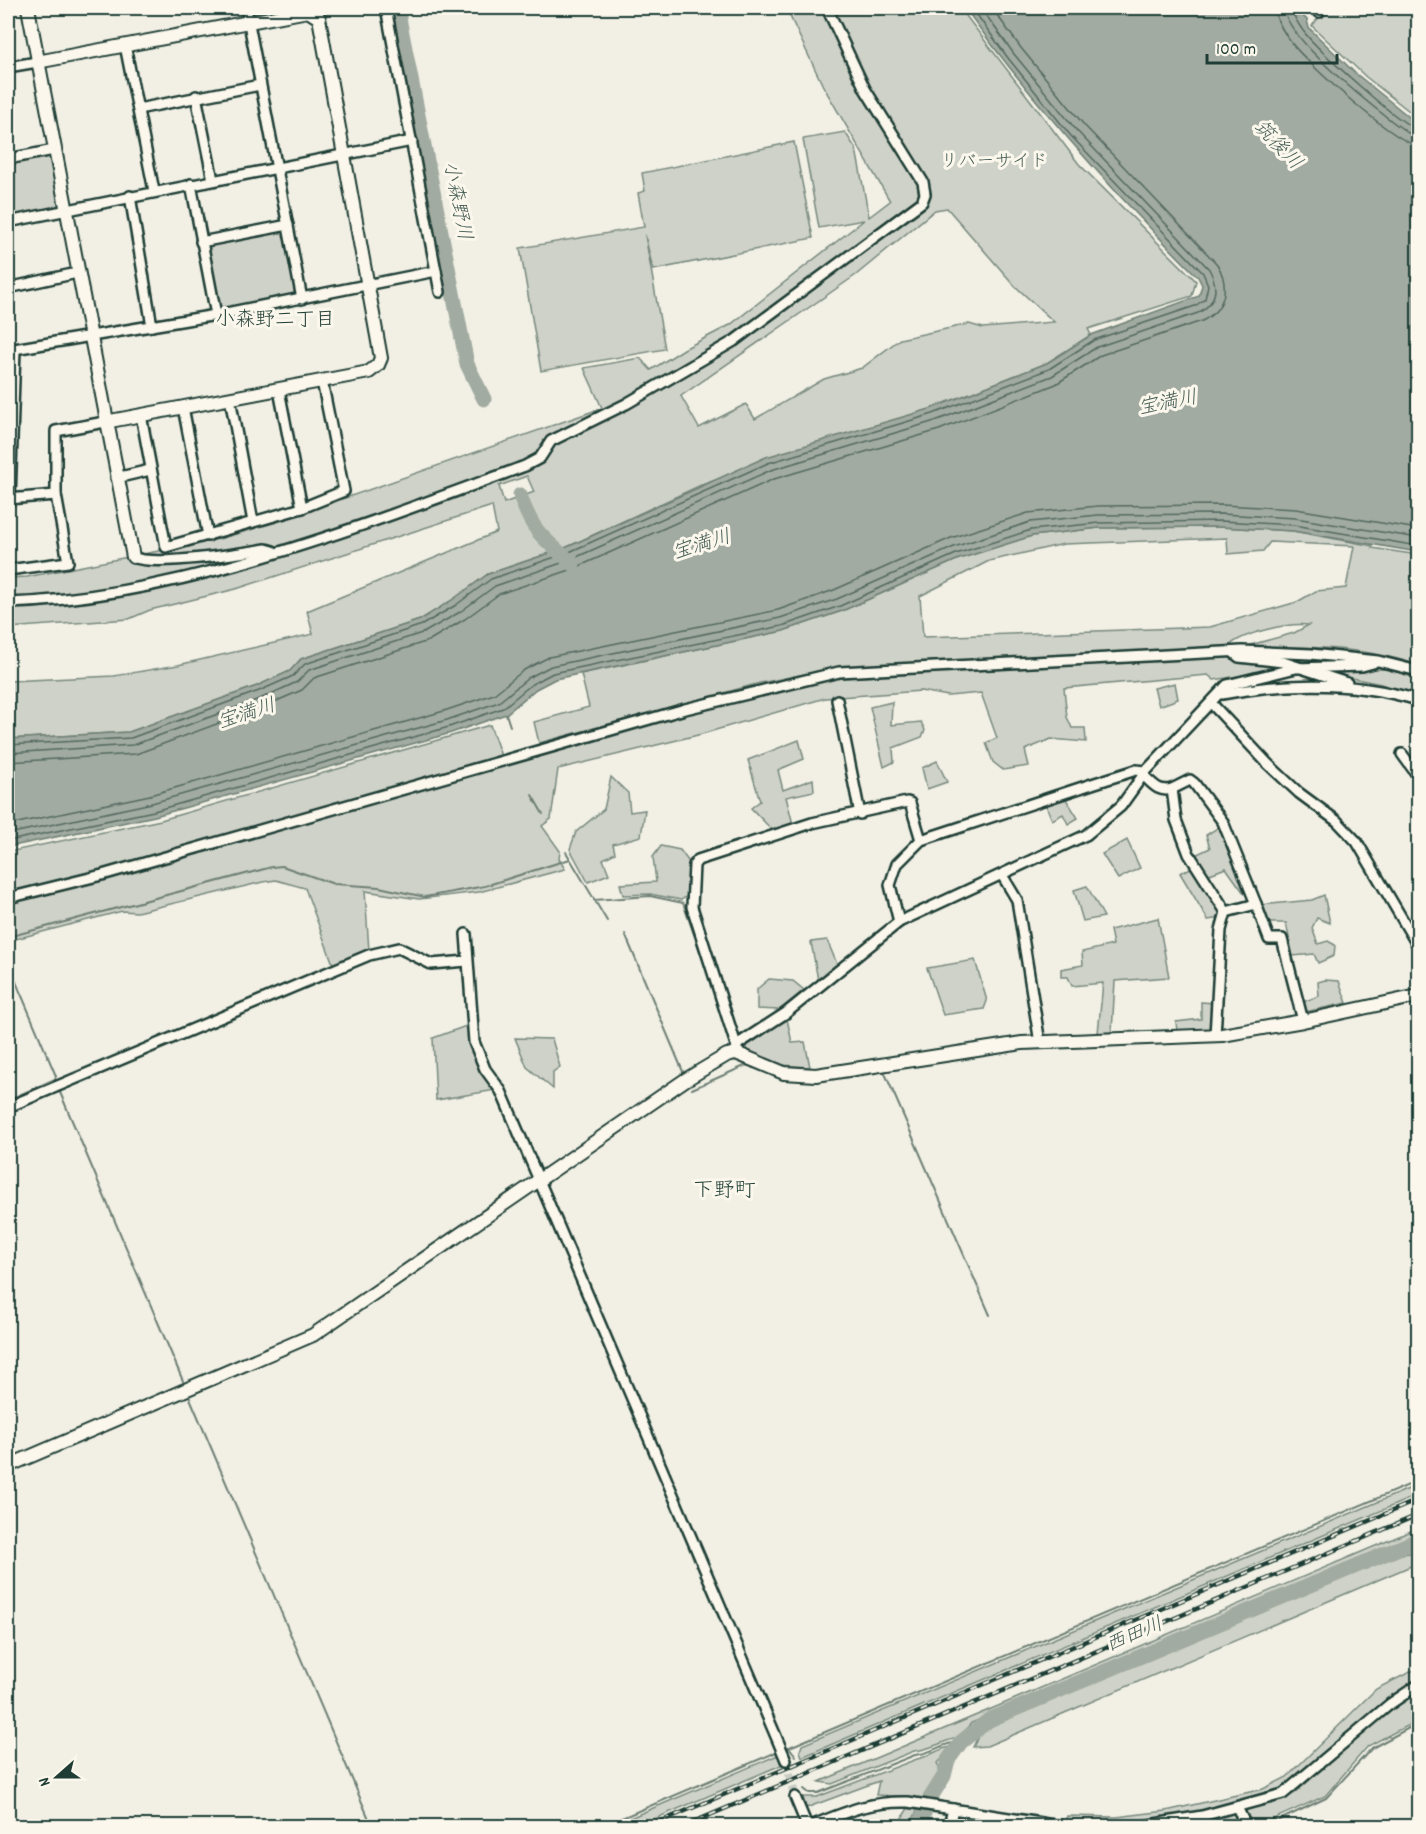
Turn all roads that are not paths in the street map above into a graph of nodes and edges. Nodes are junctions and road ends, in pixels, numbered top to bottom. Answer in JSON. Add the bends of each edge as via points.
{"nodes":[{"id":1,"x":28,"y":8,"type":"edge"},
{"id":2,"x":246,"y":8,"type":"edge"},
{"id":3,"x":386,"y":8,"type":"edge"},
{"id":4,"x":827,"y":8,"type":"edge"},
{"id":5,"x":318,"y":11,"type":"edge"},
{"id":6,"x":248,"y":21,"type":"junction"},
{"id":7,"x":126,"y":45,"type":"junction"},
{"id":8,"x":37,"y":62,"type":"junction"},
{"id":9,"x":8,"y":67,"type":"edge"},
{"id":10,"x":260,"y":85,"type":"junction"},
{"id":11,"x":196,"y":96,"type":"junction"},
{"id":12,"x":138,"y":109,"type":"junction"},
{"id":13,"x":412,"y":141,"type":"junction"},
{"id":14,"x":54,"y":150,"type":"junction"},
{"id":15,"x":344,"y":154,"type":"junction"},
{"id":16,"x":8,"y":159,"type":"edge"},
{"id":17,"x":276,"y":168,"type":"junction"},
{"id":18,"x":213,"y":180,"type":"junction"},
{"id":19,"x":190,"y":184,"type":"junction"},
{"id":20,"x":154,"y":191,"type":"junction"},
{"id":21,"x":130,"y":196,"type":"junction"},
{"id":22,"x":65,"y":208,"type":"junction"},
{"id":23,"x":8,"y":222,"type":"edge"},
{"id":24,"x":288,"y":225,"type":"junction"},
{"id":25,"x":201,"y":242,"type":"junction"},
{"id":26,"x":436,"y":271,"type":"junction"},
{"id":27,"x":77,"y":273,"type":"junction"},
{"id":28,"x":369,"y":285,"type":"junction"},
{"id":29,"x":8,"y":288,"type":"edge"},
{"id":30,"x":440,"y":292,"type":"dead end"},
{"id":31,"x":302,"y":298,"type":"junction"},
{"id":32,"x":216,"y":315,"type":"junction"},
{"id":33,"x":152,"y":326,"type":"junction"},
{"id":34,"x":89,"y":337,"type":"junction"},
{"id":35,"x":11,"y":349,"type":"edge"},
{"id":36,"x":322,"y":381,"type":"junction"},
{"id":37,"x":279,"y":390,"type":"junction"},
{"id":38,"x":230,"y":398,"type":"junction"},
{"id":39,"x":183,"y":407,"type":"junction"},
{"id":40,"x":141,"y":415,"type":"junction"},
{"id":41,"x":105,"y":422,"type":"junction"},
{"id":42,"x":150,"y":470,"type":"junction"},
{"id":43,"x":116,"y":478,"type":"junction"},
{"id":44,"x":56,"y":495,"type":"junction"},
{"id":45,"x":9,"y":499,"type":"edge"},
{"id":46,"x":302,"y":507,"type":"junction"},
{"id":47,"x":253,"y":522,"type":"junction"},
{"id":48,"x":208,"y":536,"type":"junction"},
{"id":49,"x":275,"y":552,"type":"junction"},
{"id":50,"x":133,"y":557,"type":"joint"},
{"id":51,"x":8,"y":570,"type":"edge"},
{"id":52,"x":8,"y":603,"type":"edge"},
{"id":53,"x":1232,"y":652,"type":"junction"},
{"id":54,"x":1378,"y":661,"type":"junction"},
{"id":55,"x":1296,"y":668,"type":"junction"},
{"id":56,"x":1419,"y":671,"type":"edge"},
{"id":57,"x":1367,"y":689,"type":"junction"},
{"id":58,"x":1222,"y":694,"type":"junction"},
{"id":59,"x":837,"y":700,"type":"dead end"},
{"id":60,"x":1419,"y":700,"type":"edge"},
{"id":61,"x":1212,"y":704,"type":"junction"},
{"id":62,"x":1402,"y":754,"type":"dead end"},
{"id":63,"x":1145,"y":773,"type":"junction"},
{"id":64,"x":1419,"y":776,"type":"edge"},
{"id":65,"x":1172,"y":789,"type":"junction"},
{"id":66,"x":860,"y":814,"type":"junction"},
{"id":67,"x":921,"y":840,"type":"junction"},
{"id":68,"x":1002,"y":875,"type":"junction"},
{"id":69,"x":8,"y":898,"type":"edge"},
{"id":70,"x":1256,"y":904,"type":"junction"},
{"id":71,"x":1226,"y":912,"type":"junction"},
{"id":72,"x":899,"y":922,"type":"junction"},
{"id":73,"x":466,"y":934,"type":"dead end"},
{"id":74,"x":1419,"y":946,"type":"edge"},
{"id":75,"x":467,"y":961,"type":"junction"},
{"id":76,"x":1419,"y":996,"type":"edge"},
{"id":77,"x":1303,"y":1021,"type":"junction"},
{"id":78,"x":1215,"y":1035,"type":"junction"},
{"id":79,"x":1040,"y":1043,"type":"junction"},
{"id":80,"x":737,"y":1049,"type":"junction"},
{"id":81,"x":8,"y":1107,"type":"edge"},
{"id":82,"x":540,"y":1180,"type":"junction"},
{"id":83,"x":8,"y":1466,"type":"edge"},
{"id":84,"x":1419,"y":1685,"type":"edge"},
{"id":85,"x":785,"y":1757,"type":"tunnel mouth"},
{"id":86,"x":795,"y":1797,"type":"tunnel mouth"},
{"id":87,"x":1237,"y":1807,"type":"junction"},
{"id":88,"x":952,"y":1809,"type":"junction"},
{"id":89,"x":809,"y":1827,"type":"edge"},
{"id":90,"x":949,"y":1827,"type":"edge"},
{"id":91,"x":1060,"y":1827,"type":"edge"},
{"id":92,"x":1143,"y":1827,"type":"edge"},
{"id":93,"x":1246,"y":1827,"type":"edge"}],
"edges":[{"from":1,"to":8,"type":"street"},
{"from":2,"to":6,"type":"street"},
{"from":3,"to":13,"type":"street"},
{"from":4,"to":49,"type":"street","via":[[865,89],[923,182],[922,202],[752,329],[626,404],[551,441],[540,458],[458,491]]},
{"from":5,"to":6,"type":"street"},
{"from":5,"to":15,"type":"street"},
{"from":6,"to":7,"type":"street"},
{"from":6,"to":10,"type":"street"},
{"from":7,"to":8,"type":"street"},
{"from":7,"to":12,"type":"street"},
{"from":8,"to":9,"type":"street"},
{"from":8,"to":14,"type":"street"},
{"from":10,"to":11,"type":"street"},
{"from":10,"to":17,"type":"street"},
{"from":11,"to":12,"type":"street"},
{"from":11,"to":18,"type":"street"},
{"from":12,"to":20,"type":"street"},
{"from":13,"to":15,"type":"street"},
{"from":13,"to":26,"type":"street"},
{"from":14,"to":16,"type":"street"},
{"from":14,"to":22,"type":"street"},
{"from":15,"to":17,"type":"street"},
{"from":15,"to":28,"type":"street"},
{"from":17,"to":18,"type":"street"},
{"from":17,"to":24,"type":"street"},
{"from":18,"to":19,"type":"street"},
{"from":19,"to":20,"type":"street"},
{"from":19,"to":25,"type":"street"},
{"from":20,"to":21,"type":"street"},
{"from":21,"to":22,"type":"street"},
{"from":21,"to":33,"type":"street"},
{"from":22,"to":23,"type":"street"},
{"from":22,"to":27,"type":"street"},
{"from":24,"to":25,"type":"street"},
{"from":24,"to":31,"type":"street"},
{"from":25,"to":32,"type":"street"},
{"from":26,"to":28,"type":"street"},
{"from":26,"to":30,"type":"street"},
{"from":27,"to":29,"type":"street"},
{"from":27,"to":34,"type":"street"},
{"from":28,"to":31,"type":"street"},
{"from":28,"to":36,"type":"street","via":[[381,358],[378,365],[369,372]]},
{"from":31,"to":32,"type":"street"},
{"from":32,"to":33,"type":"street"},
{"from":33,"to":34,"type":"street"},
{"from":34,"to":35,"type":"street"},
{"from":34,"to":41,"type":"street"},
{"from":35,"to":45,"type":"street"},
{"from":36,"to":37,"type":"street"},
{"from":36,"to":46,"type":"street","via":[[344,491]]},
{"from":37,"to":38,"type":"street"},
{"from":37,"to":46,"type":"street"},
{"from":38,"to":39,"type":"street"},
{"from":38,"to":47,"type":"street"},
{"from":39,"to":40,"type":"street"},
{"from":39,"to":48,"type":"street"},
{"from":40,"to":41,"type":"street"},
{"from":40,"to":42,"type":"street"},
{"from":41,"to":43,"type":"street"},
{"from":41,"to":44,"type":"street","via":[[56,431]]},
{"from":42,"to":43,"type":"street"},
{"from":42,"to":48,"type":"street","via":[[166,547]]},
{"from":43,"to":50,"type":"street"},
{"from":44,"to":45,"type":"street"},
{"from":44,"to":51,"type":"street","via":[[69,562]]},
{"from":46,"to":47,"type":"street"},
{"from":47,"to":48,"type":"street"},
{"from":49,"to":50,"type":"street","via":[[266,549],[160,560]]},
{"from":49,"to":52,"type":"street","via":[[218,569],[115,591]]},
{"from":53,"to":54,"type":"street"},
{"from":53,"to":55,"type":"street","via":[[1239,657],[1283,662]]},
{"from":53,"to":69,"type":"street","via":[[839,672],[807,678]]},
{"from":54,"to":55,"type":"street","via":[[1362,666]]},
{"from":54,"to":56,"type":"street"},
{"from":55,"to":57,"type":"street"},
{"from":55,"to":58,"type":"street","via":[[1227,685]]},
{"from":57,"to":58,"type":"street","via":[[1288,686]]},
{"from":57,"to":60,"type":"street"},
{"from":58,"to":61,"type":"street"},
{"from":59,"to":66,"type":"street"},
{"from":61,"to":63,"type":"street"},
{"from":61,"to":74,"type":"street","via":[[1268,764],[1357,842]]},
{"from":62,"to":64,"type":"street"},
{"from":63,"to":65,"type":"street","via":[[1158,789]]},
{"from":63,"to":67,"type":"street","via":[[1136,770]]},
{"from":63,"to":68,"type":"street","via":[[1121,806],[1086,835]]},
{"from":65,"to":70,"type":"street","via":[[1190,780],[1216,810]]},
{"from":65,"to":71,"type":"street","via":[[1176,820],[1189,854]]},
{"from":66,"to":67,"type":"street","via":[[910,804]]},
{"from":66,"to":80,"type":"street","via":[[812,823],[698,860],[694,865],[692,907]]},
{"from":67,"to":72,"type":"street","via":[[897,864],[890,885]]},
{"from":68,"to":72,"type":"street"},
{"from":68,"to":79,"type":"street","via":[[1017,900]]},
{"from":70,"to":71,"type":"street"},
{"from":70,"to":77,"type":"street","via":[[1269,939],[1282,939]]},
{"from":71,"to":78,"type":"street","via":[[1221,930]]},
{"from":72,"to":80,"type":"street"},
{"from":73,"to":75,"type":"street"},
{"from":75,"to":81,"type":"street","via":[[431,964],[399,948],[369,955]]},
{"from":75,"to":82,"type":"street","via":[[474,1042],[485,1069],[501,1091]]},
{"from":76,"to":77,"type":"street"},
{"from":77,"to":78,"type":"street"},
{"from":78,"to":79,"type":"street"},
{"from":79,"to":80,"type":"street","via":[[816,1074],[784,1072]]},
{"from":80,"to":82,"type":"street"},
{"from":82,"to":83,"type":"street","via":[[313,1335]]},
{"from":82,"to":85,"type":"street"},
{"from":84,"to":87,"type":"street","via":[[1350,1737],[1292,1789]]},
{"from":86,"to":89,"type":"street"},
{"from":87,"to":92,"type":"street"},
{"from":87,"to":93,"type":"street"},
{"from":88,"to":89,"type":"street","via":[[908,1802],[872,1803]]},
{"from":88,"to":90,"type":"street"},
{"from":88,"to":91,"type":"street"}]}
